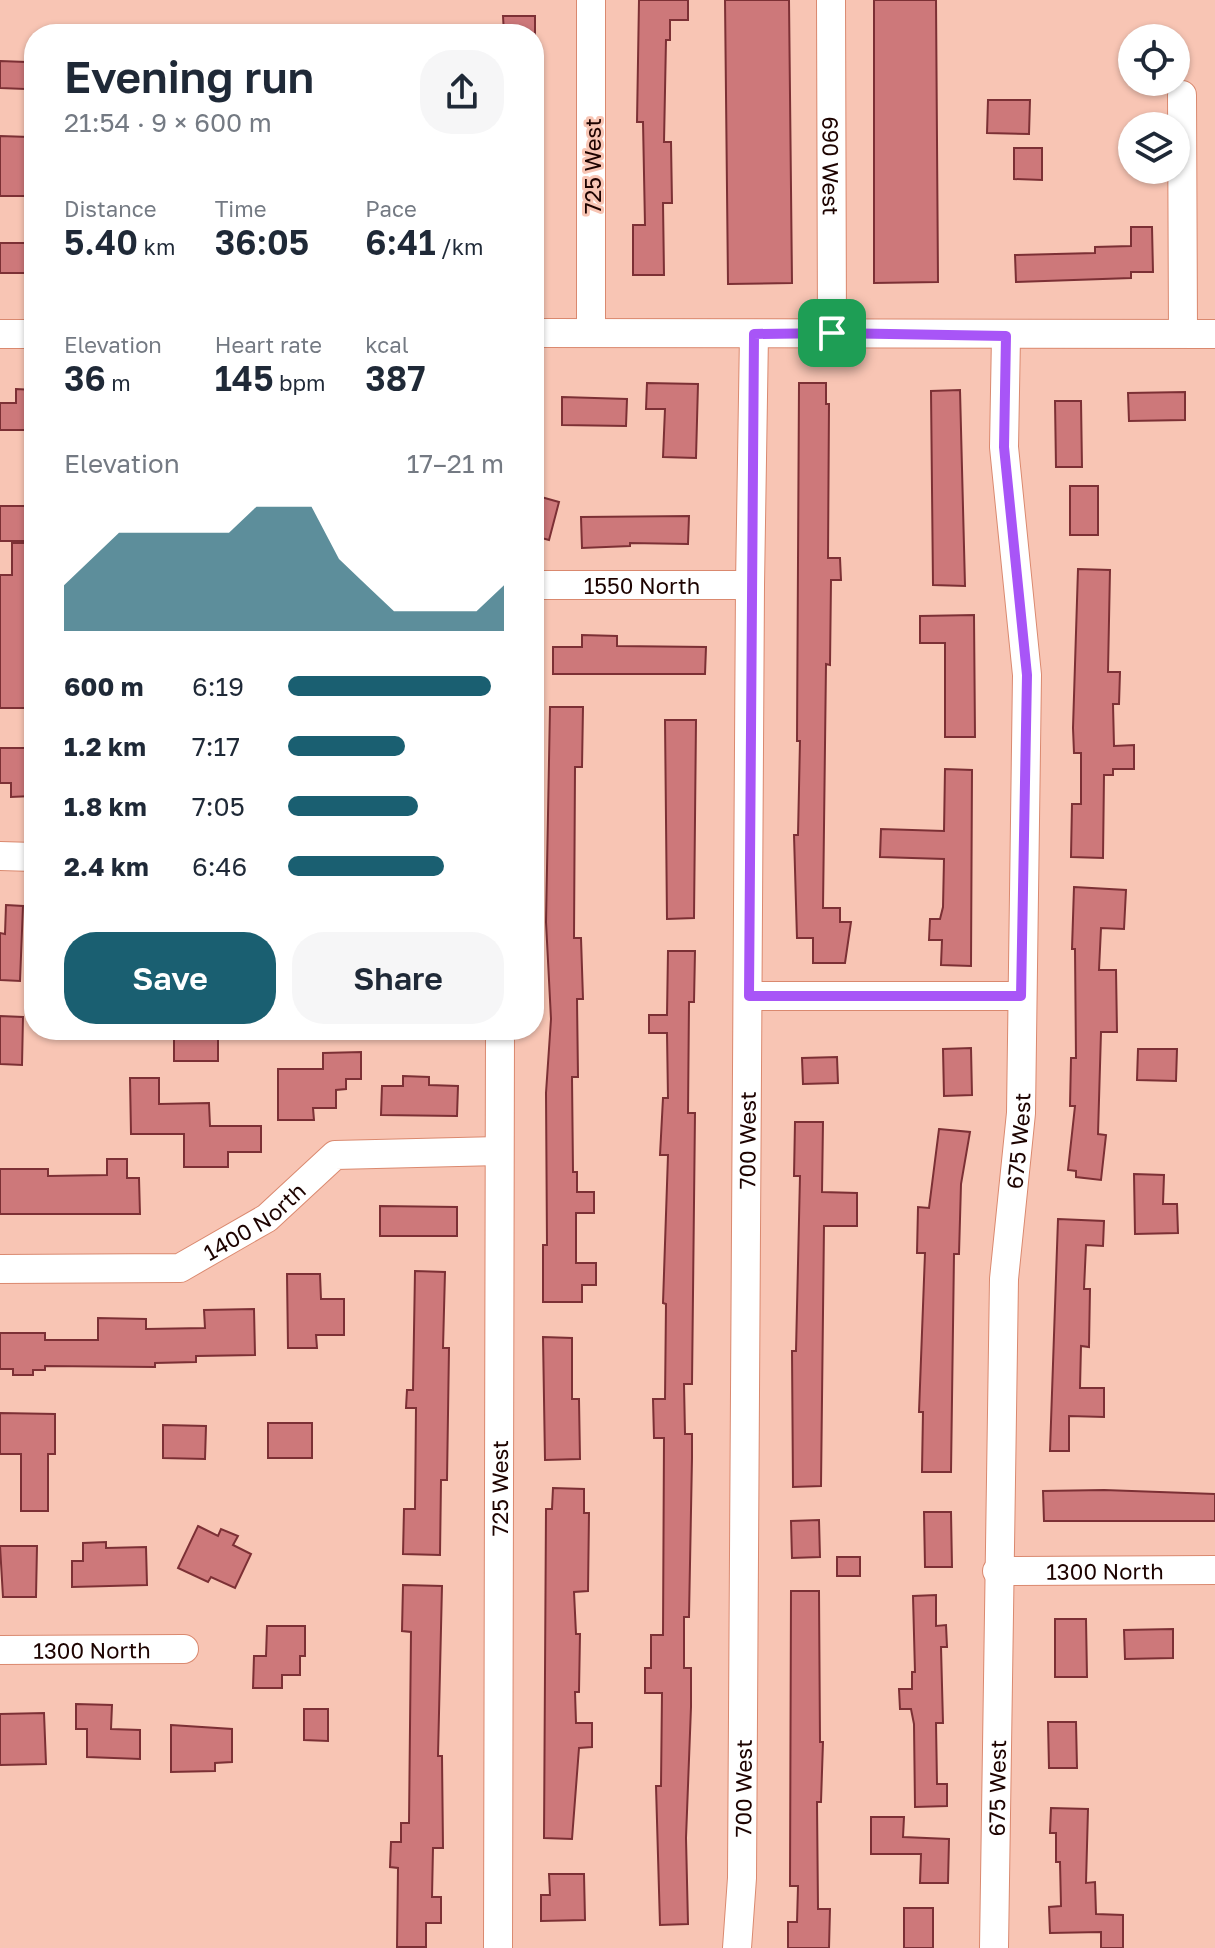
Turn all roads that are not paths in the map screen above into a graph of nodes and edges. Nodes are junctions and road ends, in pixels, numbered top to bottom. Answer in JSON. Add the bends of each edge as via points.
{"nodes":[{"id":1,"x":591,"y":0,"type":"edge"},
{"id":2,"x":831,"y":0,"type":"edge"},
{"id":3,"x":1182,"y":96,"type":"edge"},
{"id":4,"x":544,"y":333,"type":"edge"},
{"id":5,"x":591,"y":333,"type":"junction"},
{"id":6,"x":832,"y":333,"type":"junction"},
{"id":7,"x":1183,"y":333,"type":"junction"},
{"id":8,"x":0,"y":334,"type":"edge"},
{"id":9,"x":24,"y":334,"type":"edge"},
{"id":10,"x":754,"y":334,"type":"junction"},
{"id":11,"x":1215,"y":334,"type":"edge"},
{"id":12,"x":1006,"y":336,"type":"junction"},
{"id":13,"x":544,"y":585,"type":"edge"},
{"id":14,"x":750,"y":585,"type":"junction"},
{"id":15,"x":0,"y":856,"type":"edge"},
{"id":16,"x":24,"y":857,"type":"edge"},
{"id":17,"x":749,"y":996,"type":"junction"},
{"id":18,"x":1021,"y":996,"type":"junction"},
{"id":19,"x":500,"y":1040,"type":"edge"},
{"id":20,"x":499,"y":1151,"type":"junction"},
{"id":21,"x":0,"y":1269,"type":"edge"},
{"id":22,"x":1215,"y":1570,"type":"edge"},
{"id":23,"x":997,"y":1571,"type":"junction"},
{"id":24,"x":184,"y":1649,"type":"dead end"},
{"id":25,"x":0,"y":1650,"type":"edge"},
{"id":26,"x":498,"y":1948,"type":"edge"},
{"id":27,"x":737,"y":1948,"type":"edge"},
{"id":28,"x":994,"y":1948,"type":"edge"}],
"edges":[{"from":1,"to":5,"type":"street","name":"725 West"},
{"from":2,"to":6,"type":"street","name":"690 West"},
{"from":3,"to":7,"type":"street"},
{"from":4,"to":5,"type":"street"},
{"from":5,"to":10,"type":"street"},
{"from":6,"to":10,"type":"street"},
{"from":6,"to":12,"type":"street"},
{"from":7,"to":11,"type":"street"},
{"from":7,"to":12,"type":"street"},
{"from":8,"to":9,"type":"street"},
{"from":10,"to":14,"type":"street","name":"700 West"},
{"from":12,"to":18,"type":"street","name":"675 West","via":[[1004,447],[1027,675]]},
{"from":13,"to":14,"type":"street","name":"1550 North"},
{"from":14,"to":17,"type":"street","name":"700 West"},
{"from":15,"to":16,"type":"street"},
{"from":17,"to":18,"type":"street"},
{"from":17,"to":27,"type":"street","name":"700 West","via":[[742,1878]]},
{"from":18,"to":23,"type":"street","name":"675 West","via":[[1021,1113],[1004,1279]]},
{"from":19,"to":20,"type":"street","name":"725 West"},
{"from":20,"to":21,"type":"street","name":"1400 North","via":[[335,1155],[267,1218],[180,1268]]},
{"from":20,"to":26,"type":"street","name":"725 West"},
{"from":22,"to":23,"type":"street","name":"1300 North"},
{"from":23,"to":28,"type":"street","name":"675 West"},
{"from":24,"to":25,"type":"street","name":"1300 North"}]}
